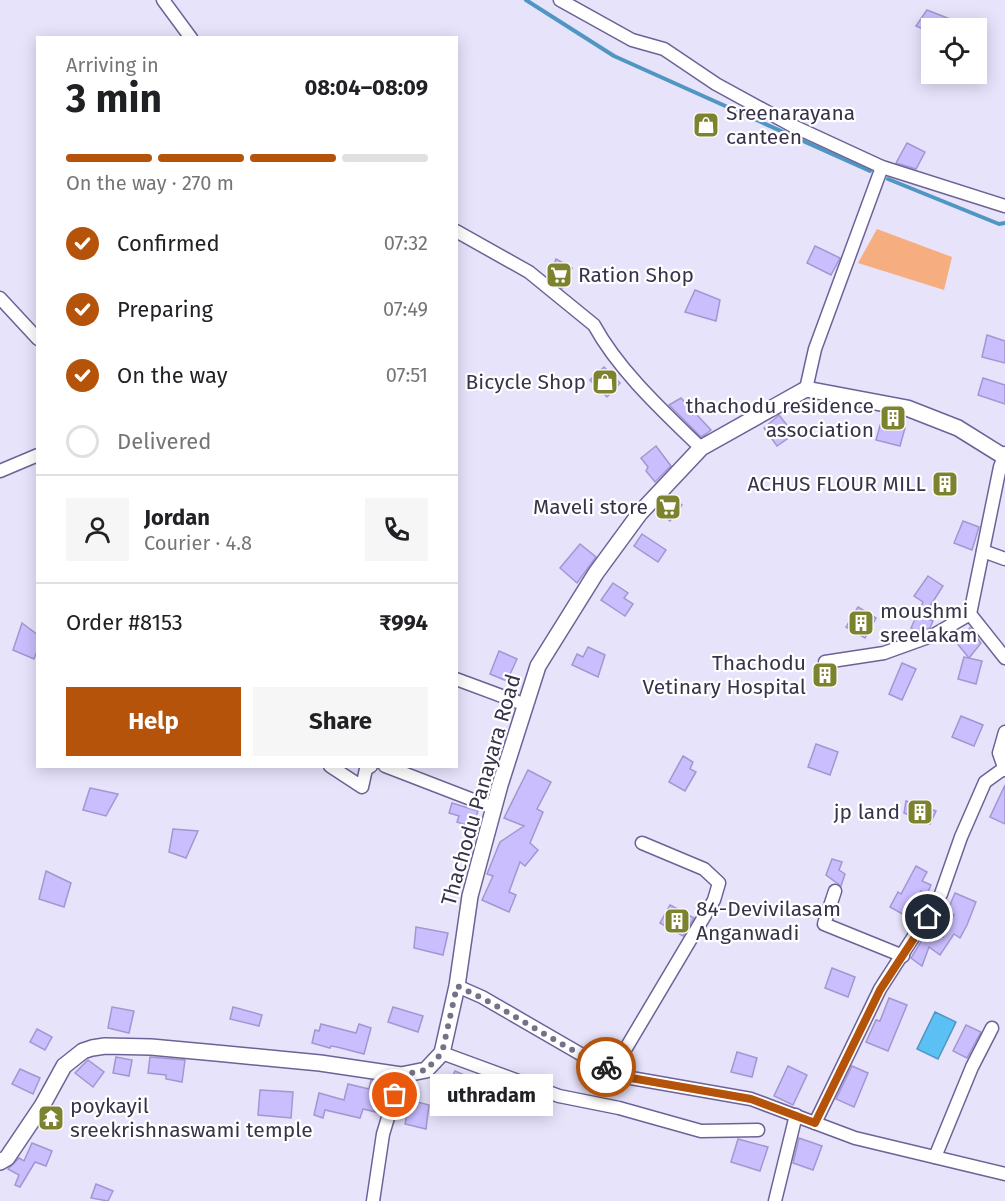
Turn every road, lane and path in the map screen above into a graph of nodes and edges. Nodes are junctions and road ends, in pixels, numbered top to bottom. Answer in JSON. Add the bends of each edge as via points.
{"nodes":[{"id":1,"x":163,"y":0,"type":"edge"},
{"id":2,"x":560,"y":0,"type":"edge"},
{"id":3,"x":190,"y":36,"type":"edge"},
{"id":4,"x":882,"y":167,"type":"junction"},
{"id":5,"x":1005,"y":206,"type":"edge"},
{"id":6,"x":458,"y":232,"type":"edge"},
{"id":7,"x":0,"y":298,"type":"edge"},
{"id":8,"x":36,"y":337,"type":"edge"},
{"id":9,"x":806,"y":389,"type":"junction"},
{"id":10,"x":701,"y":448,"type":"junction"},
{"id":11,"x":1004,"y":454,"type":"edge"},
{"id":12,"x":36,"y":456,"type":"edge"},
{"id":13,"x":0,"y":471,"type":"edge"},
{"id":14,"x":983,"y":551,"type":"junction"},
{"id":15,"x":1005,"y":559,"type":"edge"},
{"id":16,"x":970,"y":614,"type":"junction"},
{"id":17,"x":1005,"y":658,"type":"edge"},
{"id":18,"x":825,"y":662,"type":"dead end"},
{"id":19,"x":458,"y":680,"type":"edge"},
{"id":20,"x":525,"y":705,"type":"junction"},
{"id":21,"x":1005,"y":732,"type":"edge"},
{"id":22,"x":333,"y":768,"type":"edge"},
{"id":23,"x":368,"y":768,"type":"edge"},
{"id":24,"x":390,"y":768,"type":"edge"},
{"id":25,"x":1004,"y":770,"type":"edge"},
{"id":26,"x":494,"y":808,"type":"junction"},
{"id":27,"x":642,"y":843,"type":"dead end"},
{"id":28,"x":835,"y":891,"type":"dead end"},
{"id":29,"x":903,"y":956,"type":"junction"},
{"id":30,"x":457,"y":986,"type":"junction"},
{"id":31,"x":992,"y":1028,"type":"dead end"},
{"id":32,"x":442,"y":1053,"type":"junction"},
{"id":33,"x":613,"y":1070,"type":"junction"},
{"id":34,"x":401,"y":1075,"type":"junction"},
{"id":35,"x":796,"y":1116,"type":"junction"},
{"id":36,"x":815,"y":1123,"type":"junction"},
{"id":37,"x":758,"y":1130,"type":"dead end"},
{"id":38,"x":935,"y":1157,"type":"junction"},
{"id":39,"x":0,"y":1162,"type":"edge"},
{"id":40,"x":1005,"y":1174,"type":"edge"},
{"id":41,"x":373,"y":1201,"type":"edge"},
{"id":42,"x":775,"y":1201,"type":"edge"}],
"edges":[{"from":1,"to":3,"type":"street"},
{"from":2,"to":4,"type":"street","via":[[632,40],[664,49],[716,84],[791,125]]},
{"from":4,"to":5,"type":"street"},
{"from":4,"to":9,"type":"street","via":[[815,349]]},
{"from":6,"to":10,"type":"street","via":[[529,272],[594,325],[644,391]]},
{"from":7,"to":8,"type":"street"},
{"from":9,"to":10,"type":"main road","name":"Thachodu Panayara Road"},
{"from":9,"to":11,"type":"main road","via":[[908,408],[958,428]]},
{"from":10,"to":20,"type":"main road","name":"Thachodu Panayara Road","via":[[640,513],[596,573],[538,666]]},
{"from":11,"to":14,"type":"street"},
{"from":12,"to":13,"type":"street"},
{"from":14,"to":15,"type":"street"},
{"from":14,"to":16,"type":"street"},
{"from":16,"to":17,"type":"street"},
{"from":16,"to":18,"type":"street","via":[[934,634],[884,653]]},
{"from":19,"to":20,"type":"street"},
{"from":20,"to":26,"type":"main road","name":"Thachodu Panayara Road"},
{"from":21,"to":25,"type":"street","via":[[999,753]]},
{"from":22,"to":23,"type":"street","via":[[362,787]]},
{"from":24,"to":26,"type":"street"},
{"from":25,"to":29,"type":"street","via":[[985,782],[941,894]]},
{"from":26,"to":30,"type":"main road","name":"Thachodu Panayara Road","via":[[470,896]]},
{"from":27,"to":33,"type":"street","via":[[704,869],[719,883],[714,900]]},
{"from":28,"to":29,"type":"street","via":[[824,924]]},
{"from":29,"to":36,"type":"street","via":[[875,999]]},
{"from":30,"to":32,"type":"main road","name":"Thachodu Panayara Road"},
{"from":30,"to":33,"type":"street"},
{"from":31,"to":38,"type":"street"},
{"from":32,"to":34,"type":"main road","via":[[426,1070]]},
{"from":32,"to":37,"type":"street","via":[[559,1096],[701,1131]]},
{"from":33,"to":35,"type":"street","via":[[631,1078],[751,1099]]},
{"from":34,"to":39,"type":"main road","via":[[151,1047],[92,1048],[64,1066],[42,1106],[7,1158]]},
{"from":34,"to":41,"type":"street","via":[[383,1134]]},
{"from":35,"to":36,"type":"street"},
{"from":35,"to":42,"type":"street"},
{"from":36,"to":38,"type":"street","via":[[855,1138]]},
{"from":38,"to":40,"type":"street"}]}
